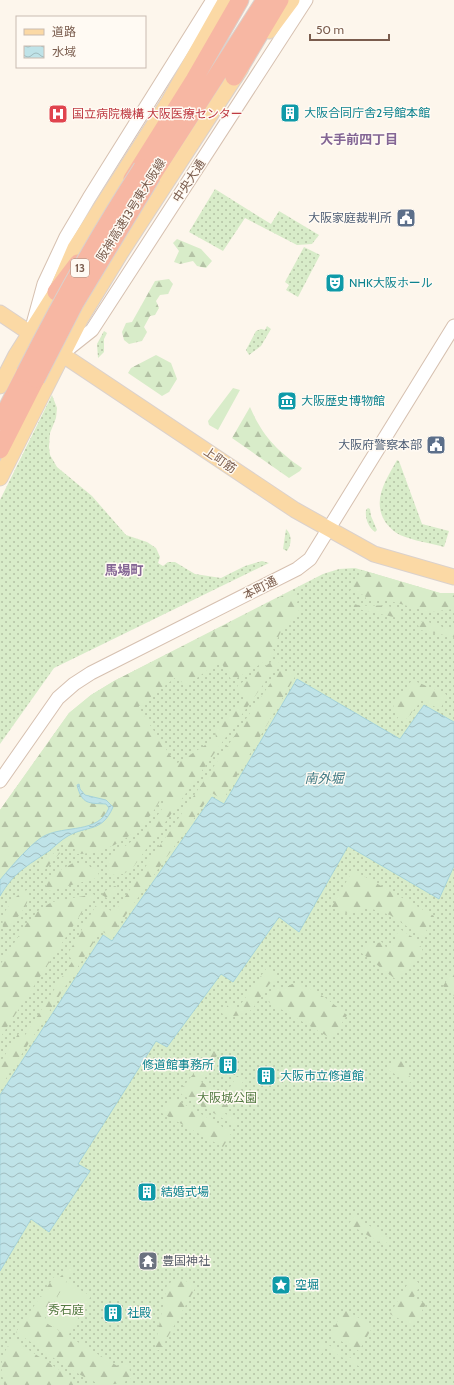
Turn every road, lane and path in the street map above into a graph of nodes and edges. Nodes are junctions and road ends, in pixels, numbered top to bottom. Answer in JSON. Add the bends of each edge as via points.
{"nodes":[{"id":1,"x":213,"y":0,"type":"edge"},
{"id":2,"x":226,"y":0,"type":"edge"},
{"id":3,"x":240,"y":0,"type":"edge"},
{"id":4,"x":250,"y":0,"type":"edge"},
{"id":5,"x":265,"y":0,"type":"edge"},
{"id":6,"x":280,"y":0,"type":"edge"},
{"id":7,"x":292,"y":0,"type":"edge"},
{"id":8,"x":306,"y":0,"type":"edge"},
{"id":9,"x":234,"y":77,"type":"junction"},
{"id":10,"x":107,"y":209,"type":"junction"},
{"id":11,"x":56,"y":292,"type":"joint"},
{"id":12,"x":0,"y":314,"type":"edge"},
{"id":13,"x":454,"y":326,"type":"edge"},
{"id":14,"x":30,"y":333,"type":"junction"},
{"id":15,"x":62,"y":354,"type":"junction"},
{"id":16,"x":0,"y":386,"type":"edge"},
{"id":17,"x":4,"y":427,"type":"edge"},
{"id":18,"x":0,"y":450,"type":"edge"},
{"id":19,"x":0,"y":478,"type":"edge"},
{"id":20,"x":329,"y":530,"type":"junction"},
{"id":21,"x":454,"y":577,"type":"edge"},
{"id":22,"x":0,"y":780,"type":"edge"}],
"edges":[{"from":1,"to":14,"type":"street","via":[[66,237],[44,284]]},
{"from":2,"to":10,"type":"main road"},
{"from":3,"to":10,"type":"highway","via":[[194,80]]},
{"from":4,"to":17,"type":"highway","name":"阪神高速13号東大阪線","number":"13","bridge":true,"via":[[99,235],[50,324]]},
{"from":5,"to":17,"type":"highway","name":"阪神高速13号東大阪線","number":"13","bridge":true,"via":[[114,236]]},
{"from":6,"to":9,"type":"highway"},
{"from":7,"to":9,"type":"main road","name":"中央大通"},
{"from":8,"to":15,"type":"street","name":"中央大通","via":[[92,330]]},
{"from":9,"to":15,"type":"main road","name":"中央大通","via":[[120,254]]},
{"from":10,"to":11,"type":"highway","via":[[84,255]]},
{"from":11,"to":14,"type":"main road"},
{"from":12,"to":14,"type":"main road","name":"上町筋"},
{"from":13,"to":20,"type":"street","name":"本町通"},
{"from":14,"to":15,"type":"main road","name":"上町筋"},
{"from":14,"to":16,"type":"main road"},
{"from":15,"to":19,"type":"main road","name":"中央大通"},
{"from":15,"to":20,"type":"main road","name":"上町筋"},
{"from":17,"to":18,"type":"highway","name":"阪神高速13号東大阪線","number":"13"},
{"from":20,"to":21,"type":"main road","name":"上町筋","via":[[374,554]]},
{"from":20,"to":22,"type":"street","name":"本町通","via":[[310,559],[297,569],[74,684],[58,698]]}]}
